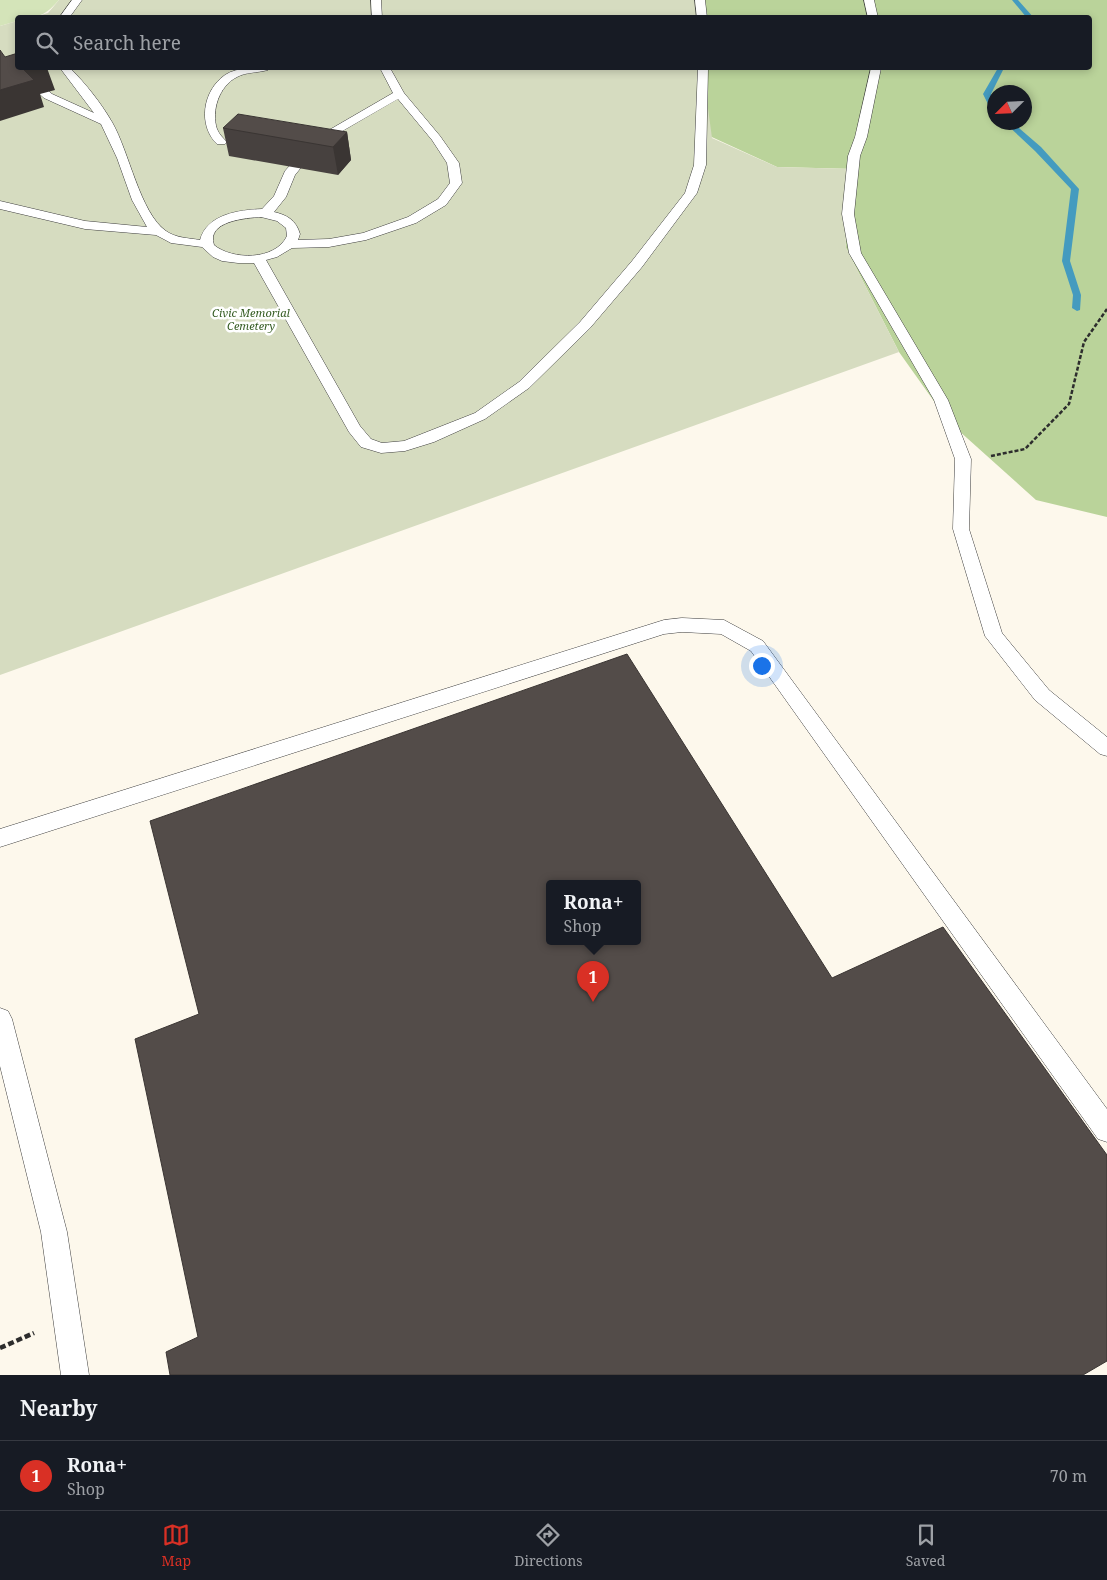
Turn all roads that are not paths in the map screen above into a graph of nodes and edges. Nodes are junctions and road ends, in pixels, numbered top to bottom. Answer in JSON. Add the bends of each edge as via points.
{"nodes":[{"id":1,"x":77,"y":0,"type":"edge"},
{"id":2,"x":376,"y":0,"type":"edge"},
{"id":3,"x":700,"y":0,"type":"edge"},
{"id":4,"x":869,"y":0,"type":"edge"},
{"id":5,"x":66,"y":15,"type":"edge"},
{"id":6,"x":377,"y":15,"type":"edge"},
{"id":7,"x":702,"y":15,"type":"edge"},
{"id":8,"x":872,"y":15,"type":"edge"},
{"id":9,"x":26,"y":70,"type":"edge"},
{"id":10,"x":67,"y":70,"type":"edge"},
{"id":11,"x":253,"y":70,"type":"edge"},
{"id":12,"x":386,"y":70,"type":"edge"},
{"id":13,"x":703,"y":70,"type":"edge"},
{"id":14,"x":876,"y":70,"type":"edge"},
{"id":15,"x":399,"y":94,"type":"junction"},
{"id":16,"x":106,"y":124,"type":"junction"},
{"id":17,"x":221,"y":142,"type":"dead end"},
{"id":18,"x":0,"y":206,"type":"edge"},
{"id":19,"x":265,"y":214,"type":"junction"},
{"id":20,"x":160,"y":232,"type":"junction"},
{"id":21,"x":206,"y":244,"type":"junction"},
{"id":22,"x":289,"y":244,"type":"junction"},
{"id":23,"x":258,"y":258,"type":"junction"},
{"id":24,"x":1107,"y":748,"type":"edge"},
{"id":25,"x":0,"y":838,"type":"edge"},
{"id":26,"x":0,"y":1018,"type":"edge"},
{"id":27,"x":1107,"y":1130,"type":"edge"},
{"id":28,"x":75,"y":1375,"type":"edge"}],
"edges":[{"from":1,"to":5,"type":"lane"},
{"from":2,"to":6,"type":"lane"},
{"from":3,"to":7,"type":"lane"},
{"from":4,"to":8,"type":"lane"},
{"from":9,"to":16,"type":"lane","via":[[26,77],[48,96]]},
{"from":10,"to":16,"type":"lane","via":[[85,89]]},
{"from":11,"to":17,"type":"lane","via":[[236,73],[216,90],[209,125],[214,137]]},
{"from":12,"to":15,"type":"lane"},
{"from":13,"to":23,"type":"lane","via":[[700,165],[691,193],[592,317],[524,385],[480,416],[429,438],[405,446],[381,448],[366,443],[354,429]]},
{"from":14,"to":24,"type":"lane","via":[[854,156],[848,214],[855,253],[940,400],[963,459],[961,529],[994,636],[1042,695]]},
{"from":15,"to":19,"type":"lane","via":[[328,135],[312,148],[289,174],[280,197]]},
{"from":15,"to":22,"type":"lane","via":[[453,163],[456,183],[442,202],[412,220],[366,236],[329,243]]},
{"from":16,"to":20,"type":"lane","via":[[119,148],[143,213]]},
{"from":18,"to":20,"type":"lane","via":[[85,225]]},
{"from":19,"to":21,"type":"lane","via":[[241,215],[222,221],[210,230]]},
{"from":19,"to":22,"type":"lane","via":[[278,216],[292,226],[294,234]]},
{"from":20,"to":21,"type":"lane","via":[[174,240]]},
{"from":21,"to":23,"type":"lane","via":[[211,251],[224,257]]},
{"from":22,"to":23,"type":"lane","via":[[276,253]]},
{"from":25,"to":27,"type":"lane","via":[[664,627],[724,627],[757,646]]},
{"from":26,"to":28,"type":"lane","via":[[54,1232]]}]}
